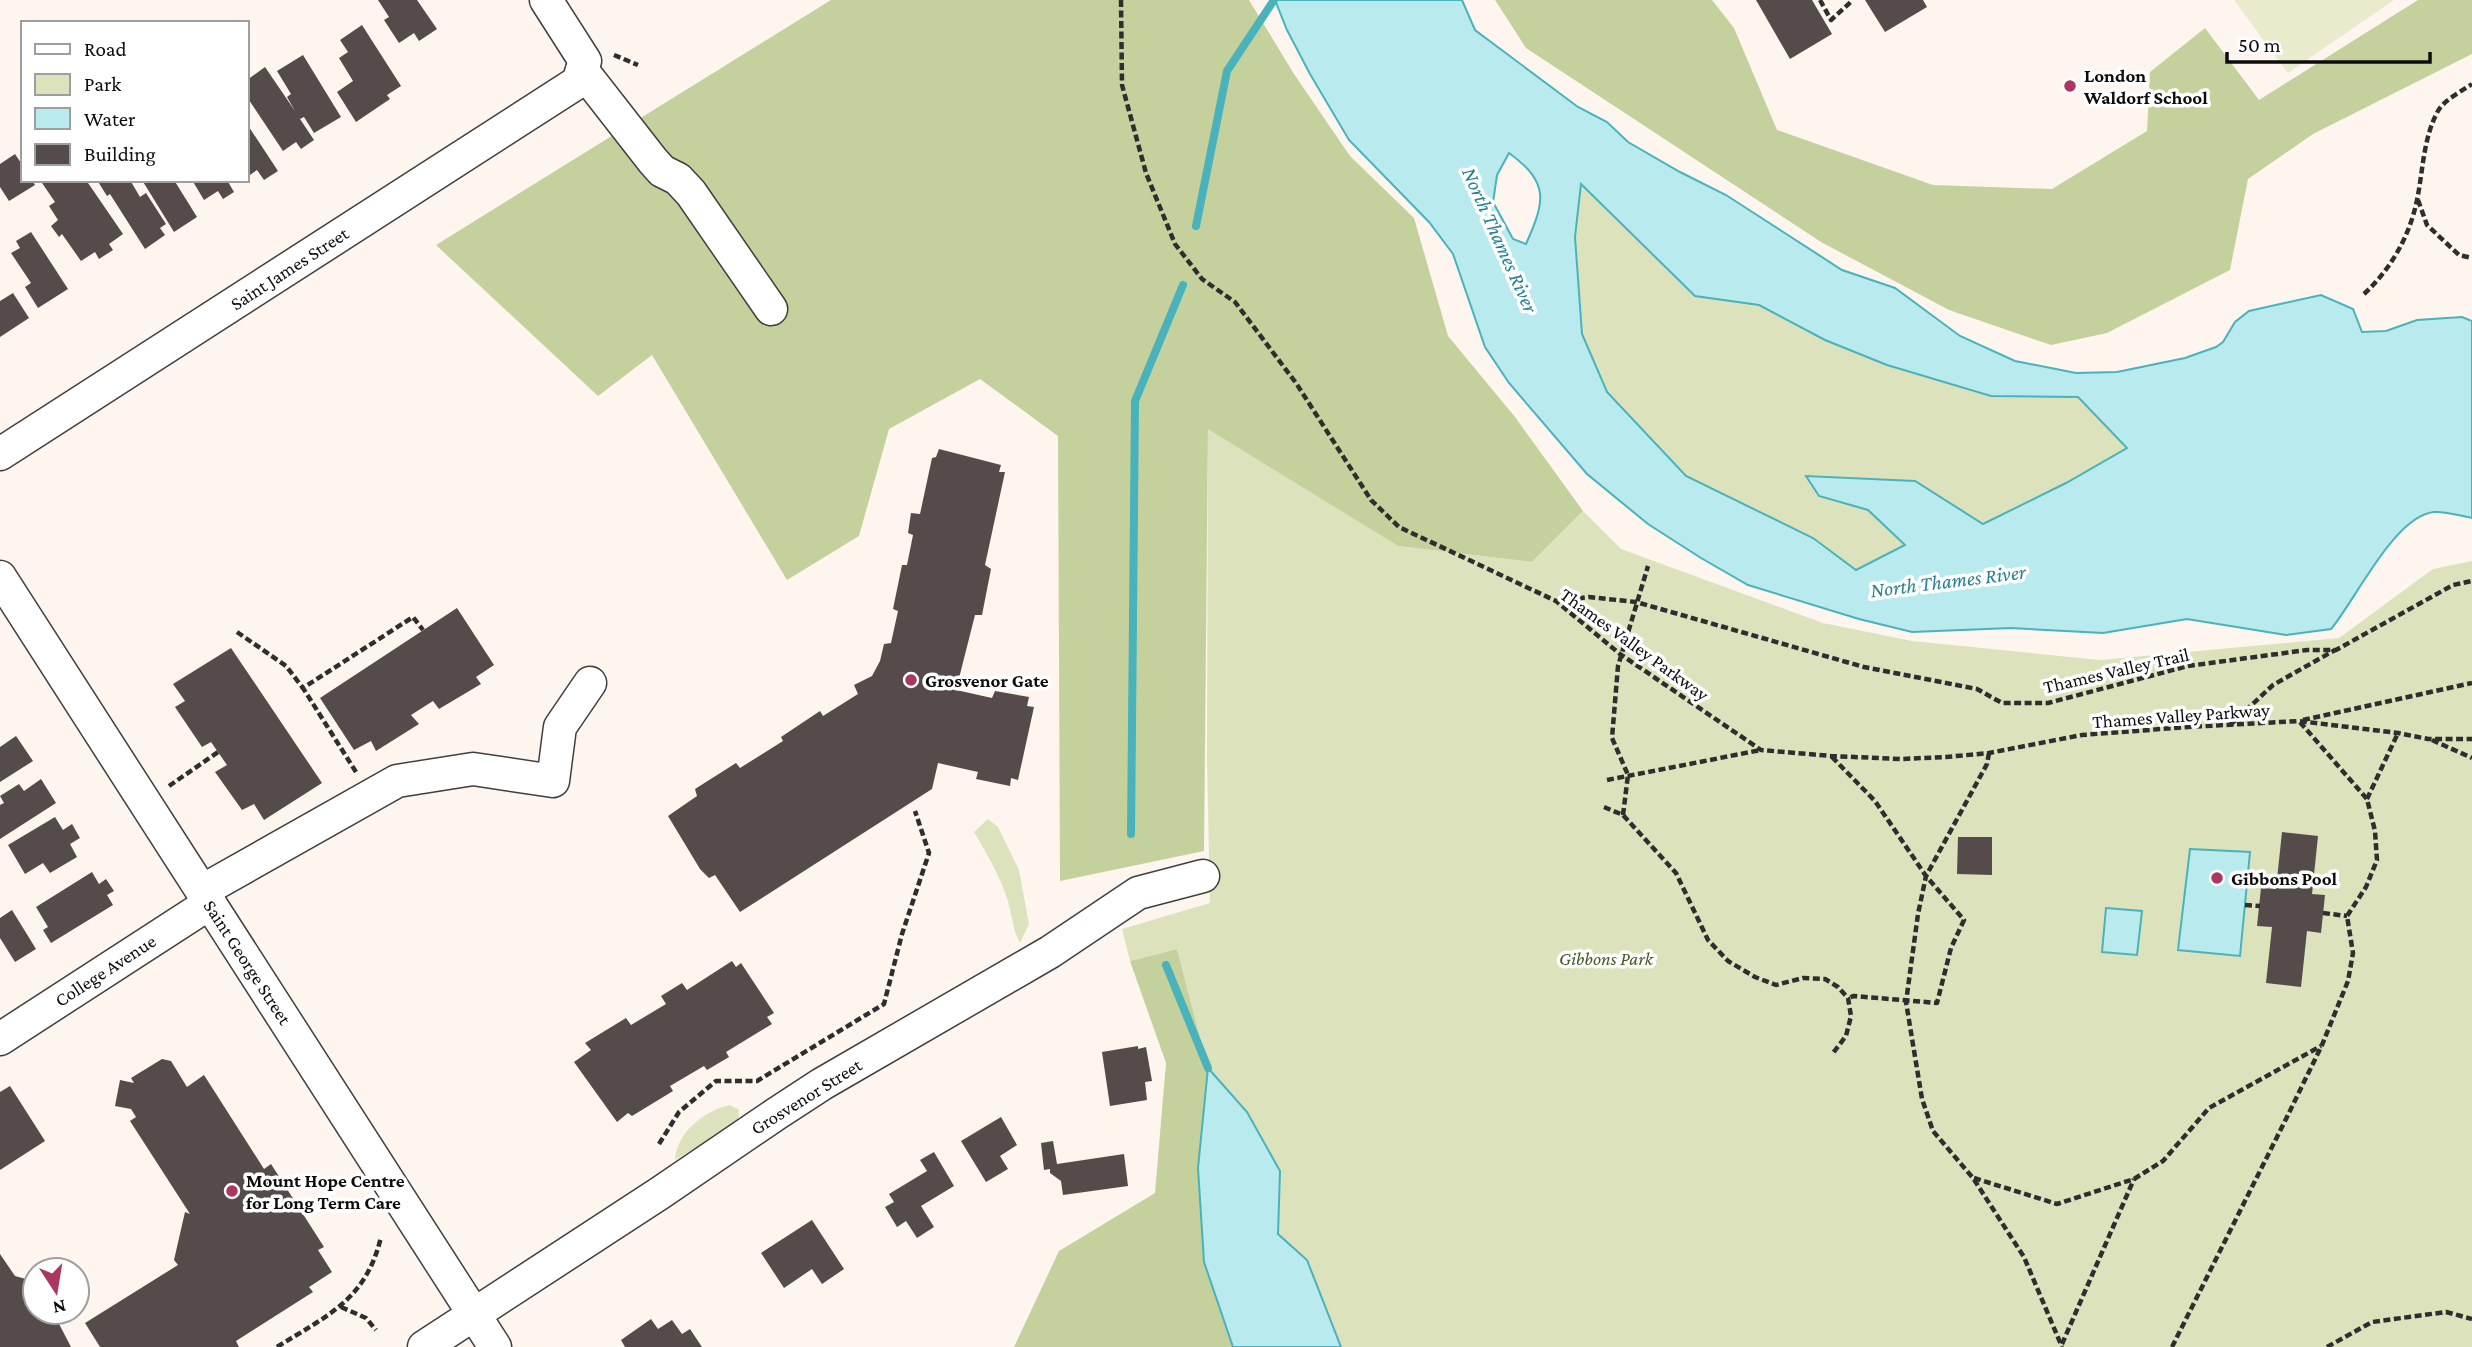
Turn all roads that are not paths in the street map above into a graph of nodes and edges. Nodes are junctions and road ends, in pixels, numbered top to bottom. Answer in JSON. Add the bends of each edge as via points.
{"nodes":[{"id":1,"x":546,"y":0,"type":"edge"},
{"id":2,"x":588,"y":68,"type":"junction"},
{"id":3,"x":771,"y":309,"type":"dead end"},
{"id":4,"x":0,"y":454,"type":"edge"},
{"id":5,"x":0,"y":577,"type":"edge"},
{"id":6,"x":590,"y":683,"type":"dead end"},
{"id":7,"x":1203,"y":876,"type":"dead end"},
{"id":8,"x":206,"y":897,"type":"junction"},
{"id":9,"x":0,"y":1039,"type":"edge"},
{"id":10,"x":475,"y":1315,"type":"junction"},
{"id":11,"x":424,"y":1347,"type":"edge"},
{"id":12,"x":495,"y":1347,"type":"edge"}],
"edges":[{"from":1,"to":2,"type":"street"},
{"from":2,"to":3,"type":"street","via":[[662,171],[691,193]]},
{"from":2,"to":4,"type":"street","name":"Saint James Street"},
{"from":5,"to":8,"type":"street","name":"Saint George Street"},
{"from":6,"to":8,"type":"street","name":"College Avenue","via":[[560,727],[552,781],[473,769],[397,781]]},
{"from":7,"to":10,"type":"street","name":"Grosvenor Street","via":[[1138,893],[1050,952],[799,1099]]},
{"from":8,"to":9,"type":"street","name":"College Avenue"},
{"from":8,"to":10,"type":"street","name":"Saint George Street"},
{"from":10,"to":11,"type":"street","name":"Grosvenor Street"},
{"from":10,"to":12,"type":"street","name":"Saint George Street"}]}
